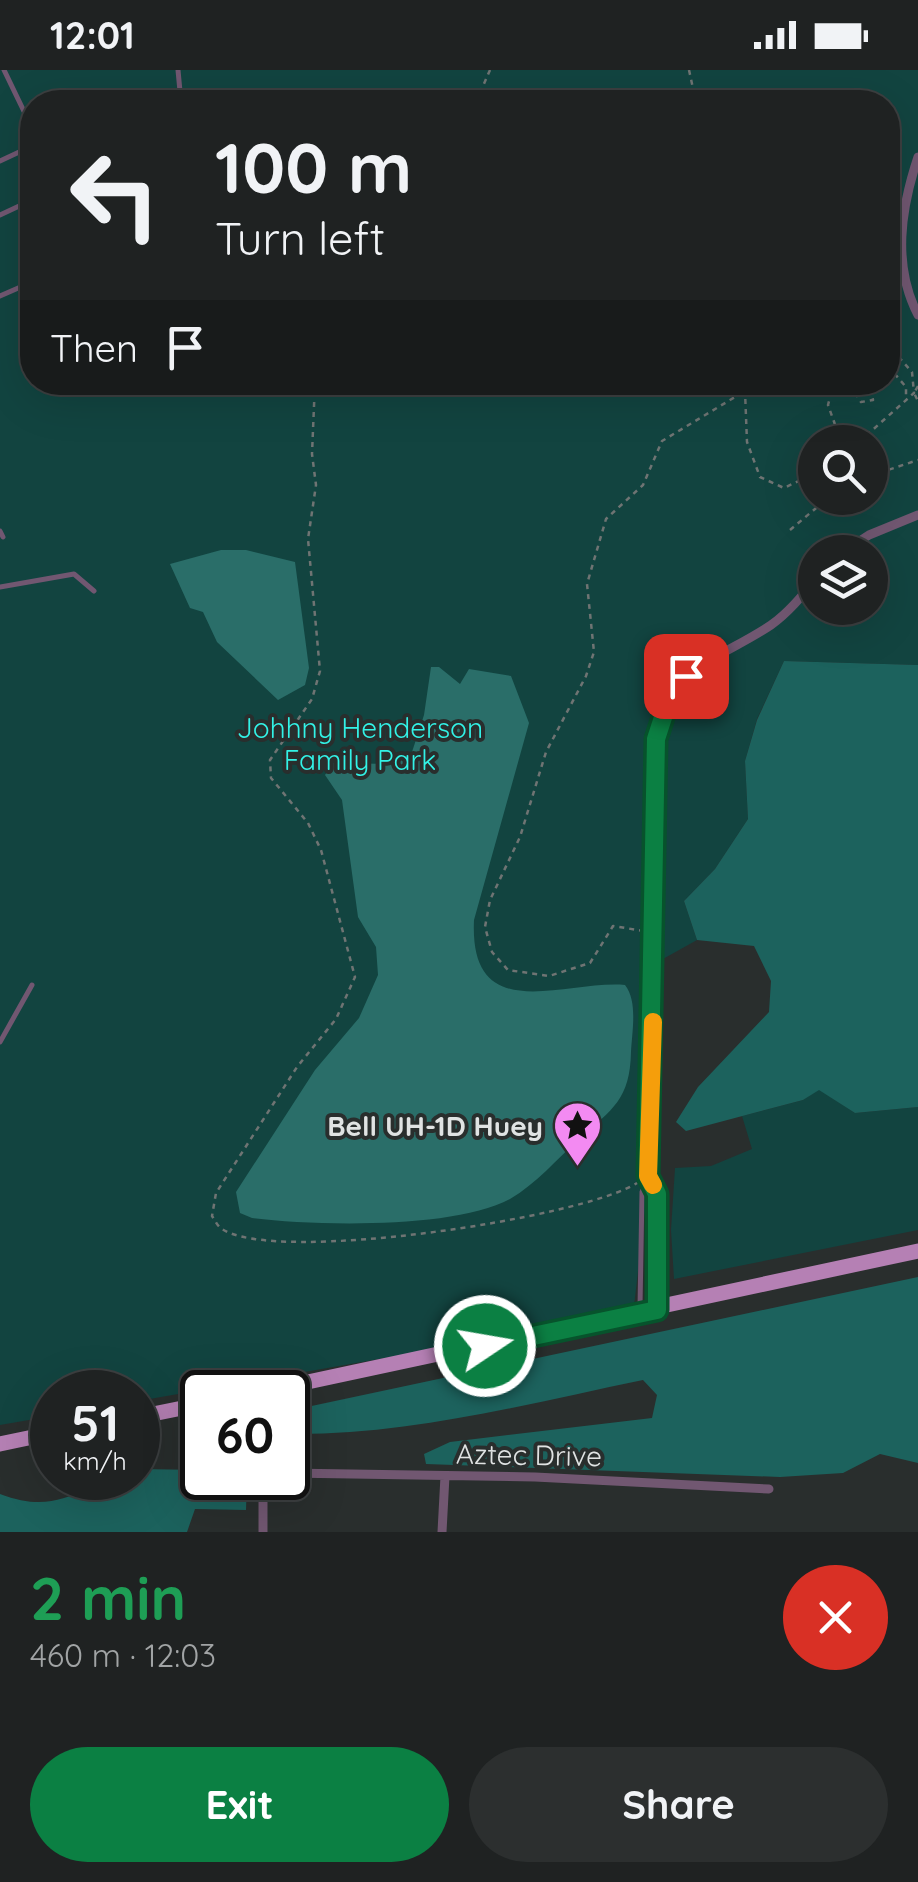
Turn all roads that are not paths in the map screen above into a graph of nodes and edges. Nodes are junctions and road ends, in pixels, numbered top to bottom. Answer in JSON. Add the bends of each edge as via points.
{"nodes":[{"id":1,"x":4,"y":70,"type":"edge"},
{"id":2,"x":20,"y":103,"type":"edge"},
{"id":3,"x":918,"y":157,"type":"edge"},
{"id":4,"x":918,"y":316,"type":"edge"},
{"id":5,"x":918,"y":514,"type":"edge"},
{"id":6,"x":869,"y":535,"type":"edge"},
{"id":7,"x":0,"y":587,"type":"edge"},
{"id":8,"x":94,"y":591,"type":"dead end"},
{"id":9,"x":798,"y":599,"type":"edge"},
{"id":10,"x":32,"y":985,"type":"dead end"},
{"id":11,"x":0,"y":1042,"type":"edge"},
{"id":12,"x":648,"y":1176,"type":"junction"},
{"id":13,"x":918,"y":1251,"type":"edge"},
{"id":14,"x":657,"y":1310,"type":"junction"},
{"id":15,"x":640,"y":1313,"type":"junction"},
{"id":16,"x":310,"y":1382,"type":"edge"},
{"id":17,"x":30,"y":1438,"type":"edge"},
{"id":18,"x":0,"y":1444,"type":"edge"},
{"id":19,"x":310,"y":1473,"type":"edge"},
{"id":20,"x":445,"y":1476,"type":"junction"},
{"id":21,"x":768,"y":1489,"type":"dead end"},
{"id":22,"x":263,"y":1500,"type":"edge"},
{"id":23,"x":263,"y":1532,"type":"edge"},
{"id":24,"x":442,"y":1532,"type":"edge"}],
"edges":[{"from":1,"to":2,"type":"lane"},
{"from":3,"to":4,"type":"street","via":[[901,238]]},
{"from":5,"to":6,"type":"street"},
{"from":7,"to":8,"type":"lane","via":[[74,574]]},
{"from":9,"to":12,"type":"street","via":[[784,615],[698,667],[669,699],[656,739]]},
{"from":10,"to":11,"type":"lane"},
{"from":12,"to":14,"type":"lane","via":[[657,1194]]},
{"from":12,"to":15,"type":"lane","via":[[642,1192]]},
{"from":13,"to":14,"type":"main road"},
{"from":14,"to":15,"type":"main road"},
{"from":15,"to":16,"type":"main road"},
{"from":17,"to":18,"type":"main road"},
{"from":19,"to":20,"type":"street","name":"Aztec Drive"},
{"from":20,"to":21,"type":"street","name":"Aztec Drive"},
{"from":20,"to":24,"type":"street"},
{"from":22,"to":23,"type":"street"}]}
